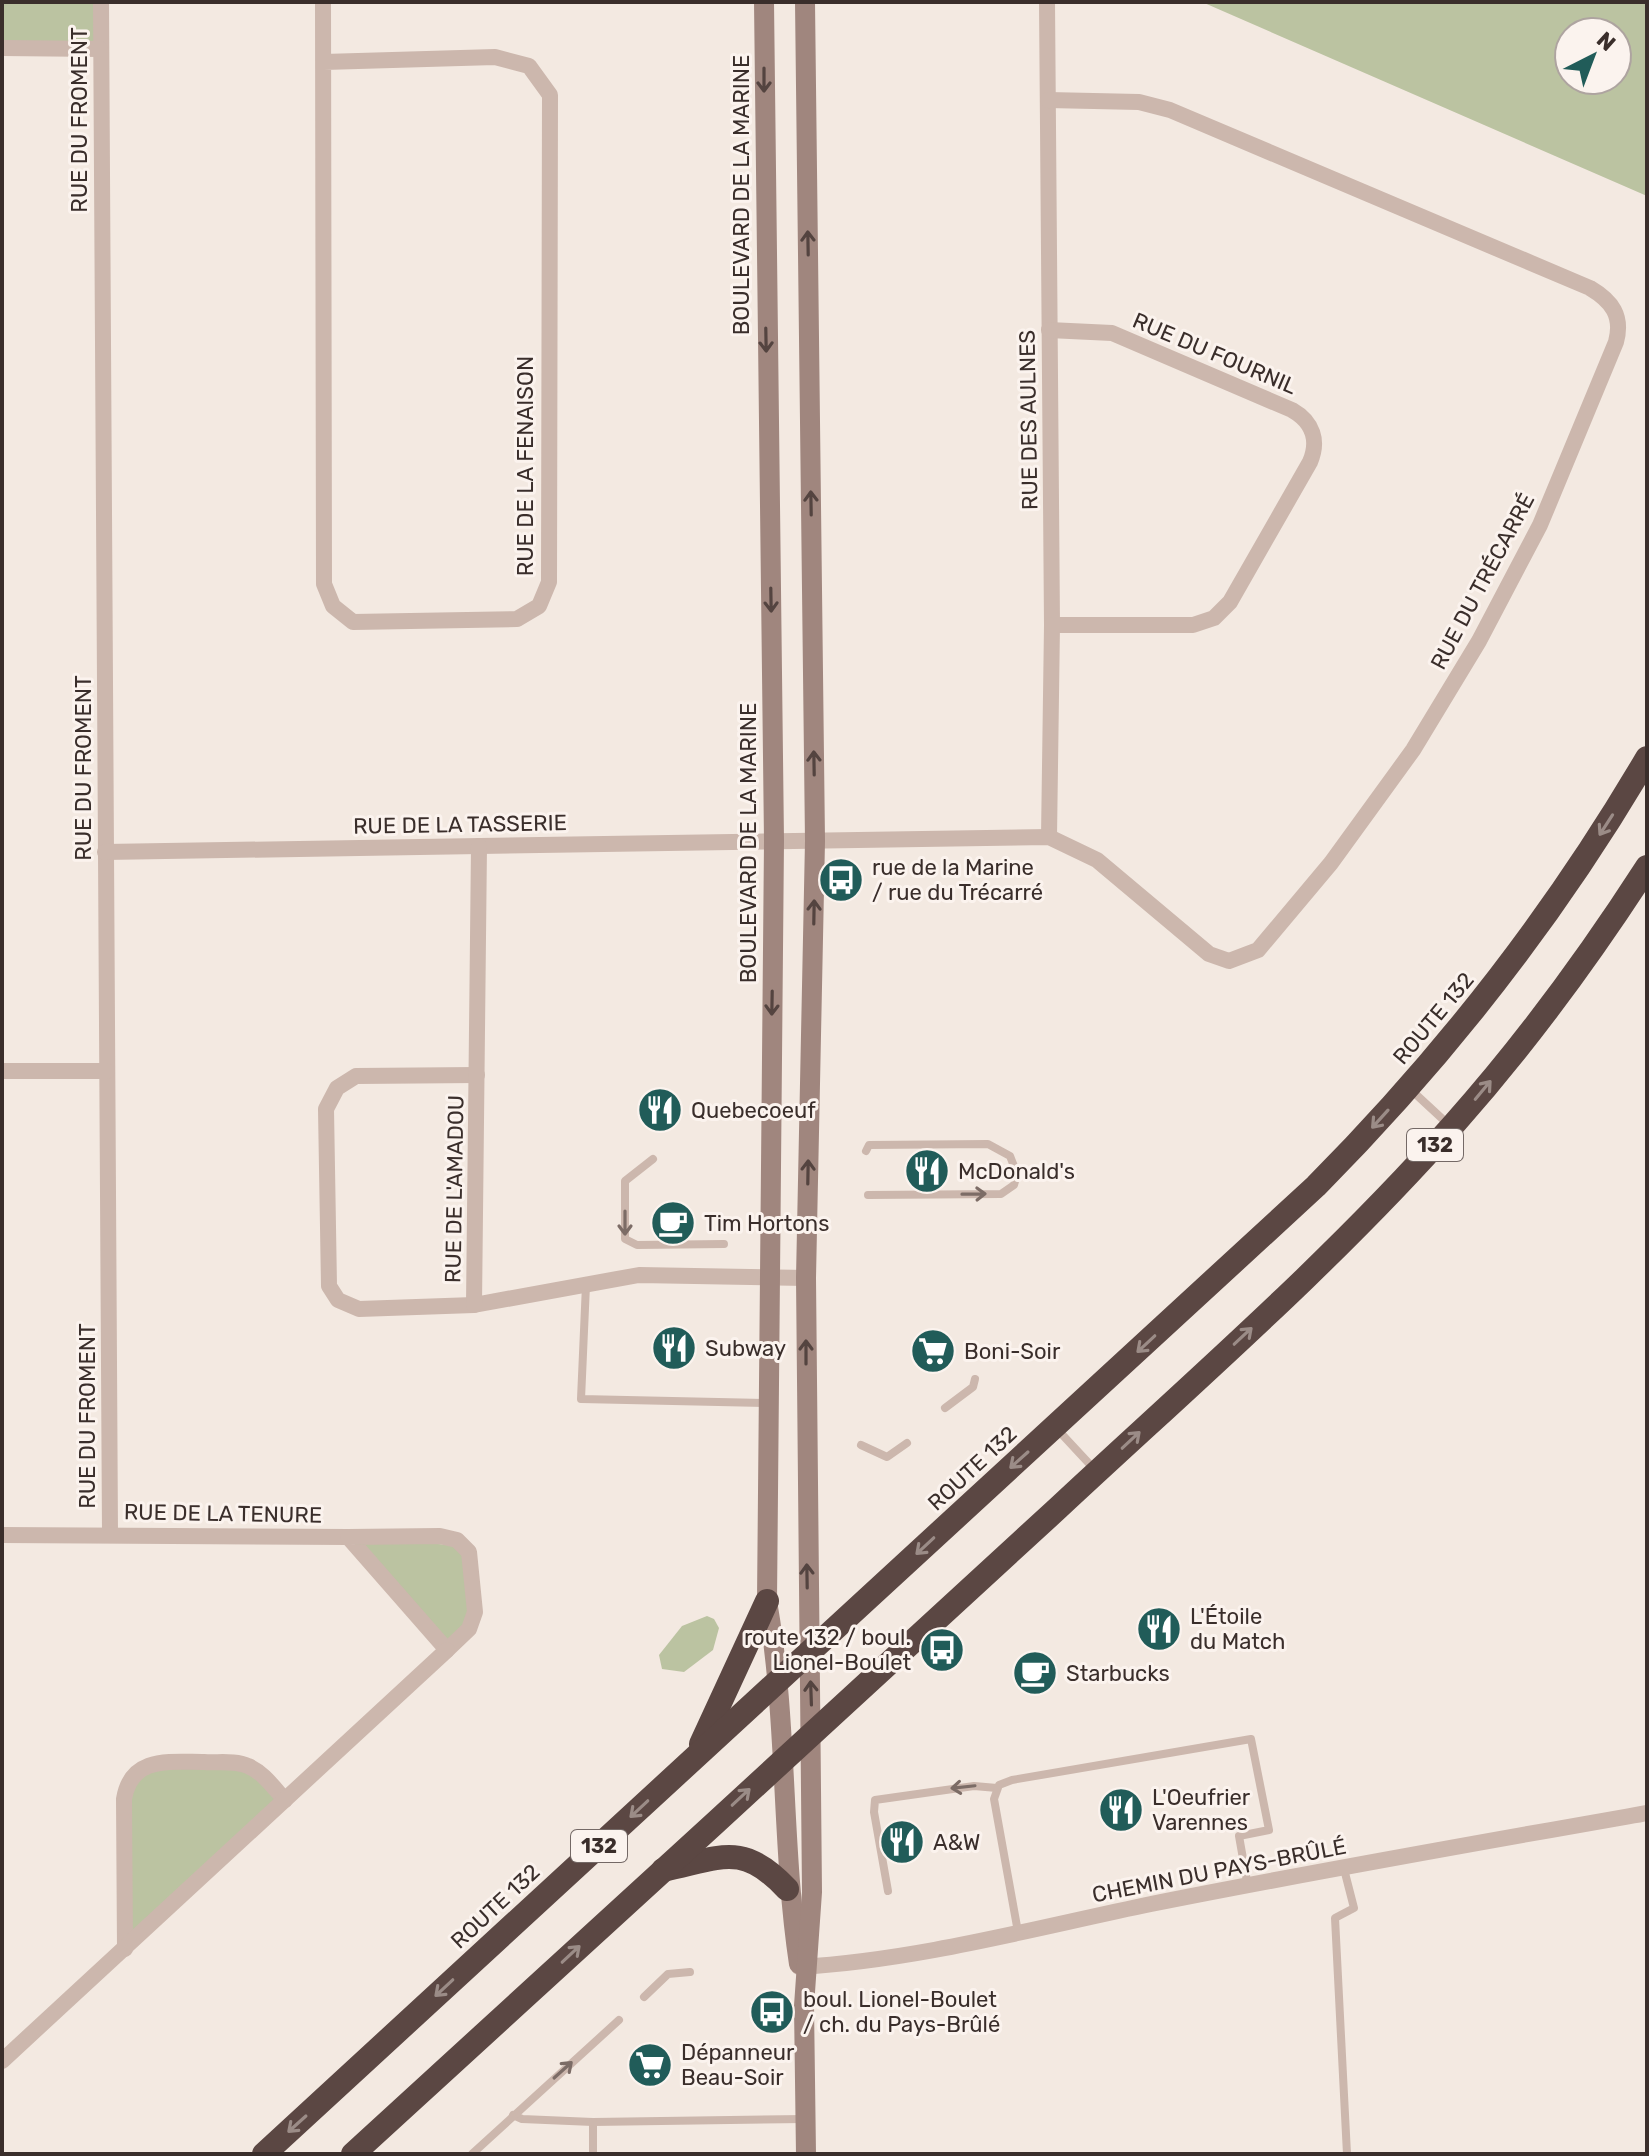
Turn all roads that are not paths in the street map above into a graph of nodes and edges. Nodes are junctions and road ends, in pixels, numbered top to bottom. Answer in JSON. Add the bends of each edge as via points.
{"nodes":[{"id":1,"x":101,"y":2,"type":"edge"},
{"id":2,"x":323,"y":2,"type":"edge"},
{"id":3,"x":764,"y":2,"type":"edge"},
{"id":4,"x":805,"y":2,"type":"edge"},
{"id":5,"x":1047,"y":2,"type":"edge"},
{"id":6,"x":2,"y":48,"type":"edge"},
{"id":7,"x":100,"y":49,"type":"junction"},
{"id":8,"x":324,"y":62,"type":"junction"},
{"id":9,"x":1048,"y":100,"type":"junction"},
{"id":10,"x":1049,"y":330,"type":"junction"},
{"id":11,"x":1052,"y":625,"type":"junction"},
{"id":12,"x":1647,"y":758,"type":"edge"},
{"id":13,"x":1049,"y":837,"type":"junction"},
{"id":14,"x":774,"y":841,"type":"junction"},
{"id":15,"x":815,"y":841,"type":"junction"},
{"id":16,"x":479,"y":846,"type":"junction"},
{"id":17,"x":105,"y":852,"type":"junction"},
{"id":18,"x":1647,"y":867,"type":"edge"},
{"id":19,"x":2,"y":1071,"type":"edge"},
{"id":20,"x":107,"y":1071,"type":"junction"},
{"id":21,"x":477,"y":1075,"type":"junction"},
{"id":22,"x":1408,"y":1088,"type":"junction"},
{"id":23,"x":1452,"y":1126,"type":"junction"},
{"id":24,"x":866,"y":1151,"type":"dead end"},
{"id":25,"x":653,"y":1159,"type":"dead end"},
{"id":26,"x":868,"y":1195,"type":"dead end"},
{"id":27,"x":724,"y":1244,"type":"dead end"},
{"id":28,"x":769,"y":1278,"type":"junction"},
{"id":29,"x":806,"y":1278,"type":"junction"},
{"id":30,"x":586,"y":1284,"type":"junction"},
{"id":31,"x":474,"y":1305,"type":"junction"},
{"id":32,"x":975,"y":1379,"type":"dead end"},
{"id":33,"x":769,"y":1403,"type":"junction"},
{"id":34,"x":945,"y":1408,"type":"dead end"},
{"id":35,"x":1055,"y":1427,"type":"junction"},
{"id":36,"x":907,"y":1443,"type":"dead end"},
{"id":37,"x":861,"y":1445,"type":"dead end"},
{"id":38,"x":1097,"y":1472,"type":"junction"},
{"id":39,"x":110,"y":1534,"type":"junction"},
{"id":40,"x":2,"y":1535,"type":"edge"},
{"id":41,"x":348,"y":1537,"type":"junction"},
{"id":42,"x":767,"y":1601,"type":"junction"},
{"id":43,"x":447,"y":1650,"type":"junction"},
{"id":44,"x":809,"y":1654,"type":"junction"},
{"id":45,"x":776,"y":1683,"type":"junction"},
{"id":46,"x":812,"y":1733,"type":"junction"},
{"id":47,"x":696,"y":1756,"type":"junction"},
{"id":48,"x":780,"y":1762,"type":"junction"},
{"id":49,"x":997,"y":1788,"type":"junction"},
{"id":50,"x":285,"y":1800,"type":"junction"},
{"id":51,"x":1647,"y":1813,"type":"edge"},
{"id":52,"x":1344,"y":1869,"type":"junction"},
{"id":53,"x":663,"y":1870,"type":"junction"},
{"id":54,"x":1248,"y":1887,"type":"junction"},
{"id":55,"x":787,"y":1889,"type":"junction"},
{"id":56,"x":888,"y":1891,"type":"dead end"},
{"id":57,"x":1018,"y":1932,"type":"junction"},
{"id":58,"x":125,"y":1949,"type":"junction"},
{"id":59,"x":803,"y":1966,"type":"junction"},
{"id":60,"x":690,"y":1972,"type":"dead end"},
{"id":61,"x":644,"y":1997,"type":"dead end"},
{"id":62,"x":619,"y":2020,"type":"dead end"},
{"id":63,"x":2,"y":2061,"type":"edge"},
{"id":64,"x":513,"y":2115,"type":"junction"},
{"id":65,"x":806,"y":2119,"type":"junction"},
{"id":66,"x":593,"y":2122,"type":"junction"},
{"id":67,"x":264,"y":2154,"type":"edge"},
{"id":68,"x":353,"y":2154,"type":"edge"},
{"id":69,"x":472,"y":2154,"type":"edge"},
{"id":70,"x":593,"y":2154,"type":"edge"},
{"id":71,"x":806,"y":2154,"type":"edge"},
{"id":72,"x":1347,"y":2154,"type":"edge"}],
"edges":[{"from":1,"to":7,"type":"street","name":"RUE DU FROMENT"},
{"from":2,"to":8,"type":"street","name":"RUE DE LA FENAISON"},
{"from":3,"to":14,"type":"street","name":"BOULEVARD DE LA MARINE","one_way":true},
{"from":15,"to":4,"type":"street","one_way":true},
{"from":5,"to":9,"type":"street","name":"RUE DES AULNES"},
{"from":6,"to":7,"type":"street"},
{"from":7,"to":17,"type":"street","name":"RUE DU FROMENT"},
{"from":8,"to":8,"type":"street","name":"RUE DE LA FENAISON","via":[[324,584],[333,606],[353,622],[517,619],[539,606],[549,582],[550,95],[529,66],[495,57]]},
{"from":9,"to":10,"type":"street","name":"RUE DES AULNES"},
{"from":9,"to":13,"type":"street","name":"RUE DU TRÉCARRÉ","via":[[1139,102],[1170,110],[1590,288],[1613,307],[1619,325],[1540,525],[1479,641],[1413,750],[1331,863],[1258,950],[1239,960],[1209,954],[1097,860]]},
{"from":10,"to":11,"type":"street","name":"RUE DES AULNES"},
{"from":10,"to":11,"type":"street","name":"RUE DU FOURNIL","via":[[1088,329],[1120,336],[1292,410],[1309,424],[1315,443],[1310,462],[1252,564],[1214,618],[1193,625]]},
{"from":11,"to":13,"type":"street","name":"RUE DES AULNES"},
{"from":12,"to":22,"type":"highway","name":"ROUTE 132","number":"132","one_way":true,"via":[[1527,941]]},
{"from":13,"to":15,"type":"street","name":"RUE DU TRÉCARRÉ"},
{"from":14,"to":15,"type":"street","name":"RUE DE LA TASSERIE"},
{"from":14,"to":16,"type":"street","name":"RUE DE LA TASSERIE"},
{"from":14,"to":28,"type":"street","name":"BOULEVARD DE LA MARINE","one_way":true},
{"from":29,"to":15,"type":"street","one_way":true},
{"from":16,"to":17,"type":"street","name":"RUE DE LA TASSERIE"},
{"from":16,"to":21,"type":"street","name":"RUE DE L'AMADOU"},
{"from":17,"to":20,"type":"street","name":"RUE DU FROMENT"},
{"from":23,"to":18,"type":"highway","number":"132","one_way":true,"via":[[1568,982]]},
{"from":19,"to":20,"type":"street"},
{"from":20,"to":39,"type":"street","name":"RUE DU FROMENT"},
{"from":21,"to":31,"type":"street","name":"RUE DE L'AMADOU"},
{"from":21,"to":31,"type":"street","name":"RUE DE L'AMADOU","via":[[356,1076],[337,1088],[326,1109],[329,1286],[338,1300],[359,1309]]},
{"from":22,"to":23,"type":"lane"},
{"from":22,"to":35,"type":"highway","name":"ROUTE 132","number":"132","one_way":true,"via":[[1294,1207]]},
{"from":38,"to":23,"type":"highway","number":"132","one_way":true,"via":[[1341,1242]]},
{"from":26,"to":24,"type":"lane","one_way":true,"via":[[1001,1194],[1014,1185],[1017,1174],[1010,1156],[988,1144],[869,1145]]},
{"from":25,"to":27,"type":"lane","one_way":true,"via":[[625,1181],[625,1239],[637,1245]]},
{"from":28,"to":29,"type":"street","name":"RUE DE L'AMADOU"},
{"from":28,"to":30,"type":"street","name":"RUE DE L'AMADOU","via":[[639,1275]]},
{"from":28,"to":33,"type":"street","name":"BOULEVARD DE LA MARINE"},
{"from":44,"to":29,"type":"street","one_way":true},
{"from":30,"to":31,"type":"street","name":"RUE DE L'AMADOU"},
{"from":30,"to":33,"type":"lane","via":[[581,1399]]},
{"from":32,"to":34,"type":"lane","via":[[973,1387]]},
{"from":33,"to":42,"type":"street","name":"BOULEVARD DE LA MARINE"},
{"from":35,"to":38,"type":"lane"},
{"from":35,"to":44,"type":"highway","name":"ROUTE 132","number":"132","one_way":true},
{"from":36,"to":37,"type":"lane","via":[[887,1457]]},
{"from":38,"to":46,"type":"highway","number":"132"},
{"from":39,"to":40,"type":"street","name":"RUE DE LA TENURE"},
{"from":39,"to":41,"type":"street","name":"RUE DE LA TENURE"},
{"from":41,"to":43,"type":"street","name":"RUE DE LA TENURE"},
{"from":41,"to":43,"type":"street","name":"RUE DE LA TENURE","via":[[440,1536],[464,1546],[471,1560],[475,1612],[469,1629]]},
{"from":42,"to":45,"type":"street","name":"BOULEVARD DE LA MARINE"},
{"from":42,"to":47,"type":"highway"},
{"from":43,"to":50,"type":"street","name":"RUE DE LA TENURE"},
{"from":44,"to":45,"type":"highway","name":"ROUTE 132","number":"132"},
{"from":46,"to":44,"type":"street","one_way":true},
{"from":45,"to":47,"type":"highway","name":"ROUTE 132","number":"132"},
{"from":45,"to":48,"type":"street","name":"BOULEVARD DE LA MARINE"},
{"from":46,"to":48,"type":"highway","number":"132"},
{"from":46,"to":59,"type":"street","via":[[812,1892]]},
{"from":47,"to":67,"type":"highway","name":"ROUTE 132","number":"132","one_way":true},
{"from":53,"to":48,"type":"highway","number":"132","one_way":true},
{"from":48,"to":55,"type":"street","name":"BOULEVARD DE LA MARINE"},
{"from":49,"to":54,"type":"lane","via":[[1012,1780],[1251,1739],[1269,1830],[1239,1836]]},
{"from":49,"to":56,"type":"lane","one_way":true,"via":[[974,1786],[875,1800]]},
{"from":49,"to":57,"type":"lane","via":[[994,1799]]},
{"from":50,"to":58,"type":"street","name":"RUE DE LA TENURE"},
{"from":50,"to":58,"type":"street","via":[[259,1773],[240,1763],[159,1761],[138,1769],[124,1799]]},
{"from":51,"to":52,"type":"street","name":"CHEMIN DU PAYS-BRÛLÉ"},
{"from":52,"to":54,"type":"street","name":"CHEMIN DU PAYS-BRÛLÉ"},
{"from":52,"to":72,"type":"lane","via":[[1354,1908],[1335,1918]]},
{"from":53,"to":55,"type":"highway","via":[[744,1856],[767,1867]]},
{"from":68,"to":53,"type":"highway","number":"132","one_way":true},
{"from":54,"to":57,"type":"street","name":"CHEMIN DU PAYS-BRÛLÉ"},
{"from":55,"to":59,"type":"street","name":"BOULEVARD DE LA MARINE"},
{"from":57,"to":59,"type":"street","name":"CHEMIN DU PAYS-BRÛLÉ","via":[[863,1961]]},
{"from":58,"to":63,"type":"street","name":"RUE DE LA TENURE"},
{"from":59,"to":65,"type":"street"},
{"from":60,"to":61,"type":"lane","via":[[668,1974]]},
{"from":64,"to":62,"type":"lane","one_way":true},
{"from":64,"to":66,"type":"lane"},
{"from":64,"to":69,"type":"lane"},
{"from":65,"to":66,"type":"lane"},
{"from":65,"to":71,"type":"street"},
{"from":66,"to":70,"type":"lane"}]}
